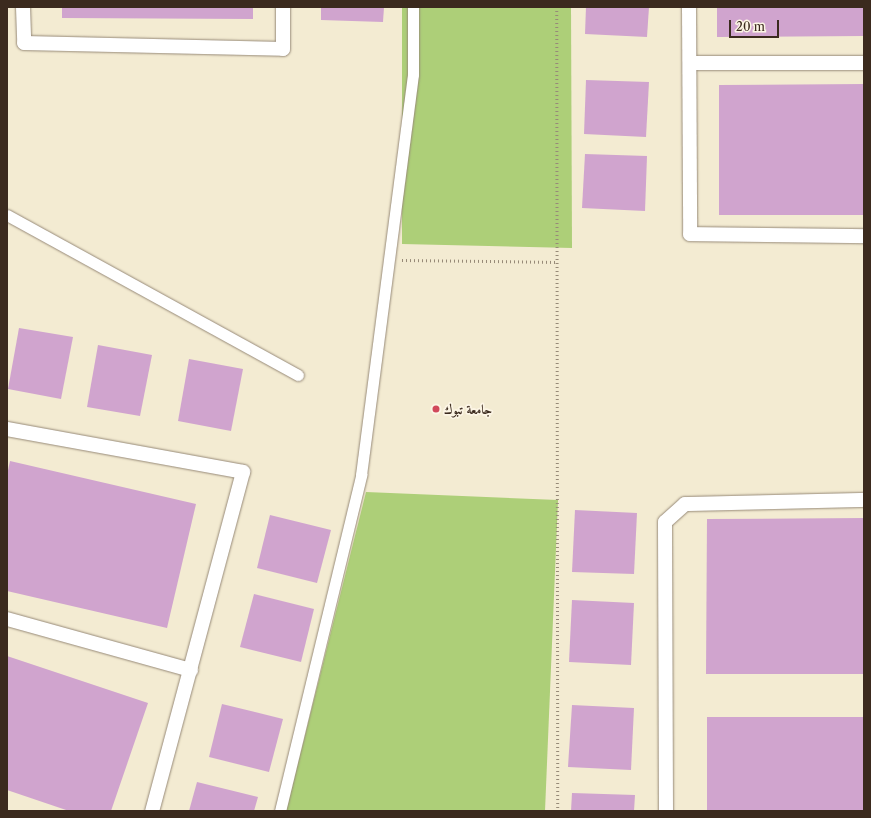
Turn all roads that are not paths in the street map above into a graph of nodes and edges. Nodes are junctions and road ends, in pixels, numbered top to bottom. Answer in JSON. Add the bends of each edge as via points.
{"nodes":[{"id":1,"x":23,"y":7,"type":"edge"},
{"id":2,"x":283,"y":7,"type":"edge"},
{"id":3,"x":413,"y":7,"type":"edge"},
{"id":4,"x":689,"y":7,"type":"edge"},
{"id":5,"x":690,"y":63,"type":"junction"},
{"id":6,"x":864,"y":63,"type":"edge"},
{"id":7,"x":7,"y":215,"type":"edge"},
{"id":8,"x":864,"y":236,"type":"edge"},
{"id":9,"x":298,"y":375,"type":"dead end"},
{"id":10,"x":7,"y":429,"type":"edge"},
{"id":11,"x":864,"y":500,"type":"edge"},
{"id":12,"x":7,"y":619,"type":"edge"},
{"id":13,"x":191,"y":670,"type":"junction"},
{"id":14,"x":152,"y":811,"type":"edge"},
{"id":15,"x":280,"y":811,"type":"edge"},
{"id":16,"x":666,"y":811,"type":"edge"}],
"edges":[{"from":1,"to":2,"type":"street","via":[[24,44],[283,49]]},
{"from":3,"to":15,"type":"street","via":[[413,74],[391,260],[361,475]]},
{"from":4,"to":5,"type":"street"},
{"from":5,"to":6,"type":"street"},
{"from":5,"to":8,"type":"street","via":[[690,234]]},
{"from":7,"to":9,"type":"street"},
{"from":10,"to":13,"type":"street","via":[[243,472]]},
{"from":11,"to":16,"type":"street","via":[[685,504],[665,522]]},
{"from":12,"to":13,"type":"street"},
{"from":13,"to":14,"type":"street"}]}
